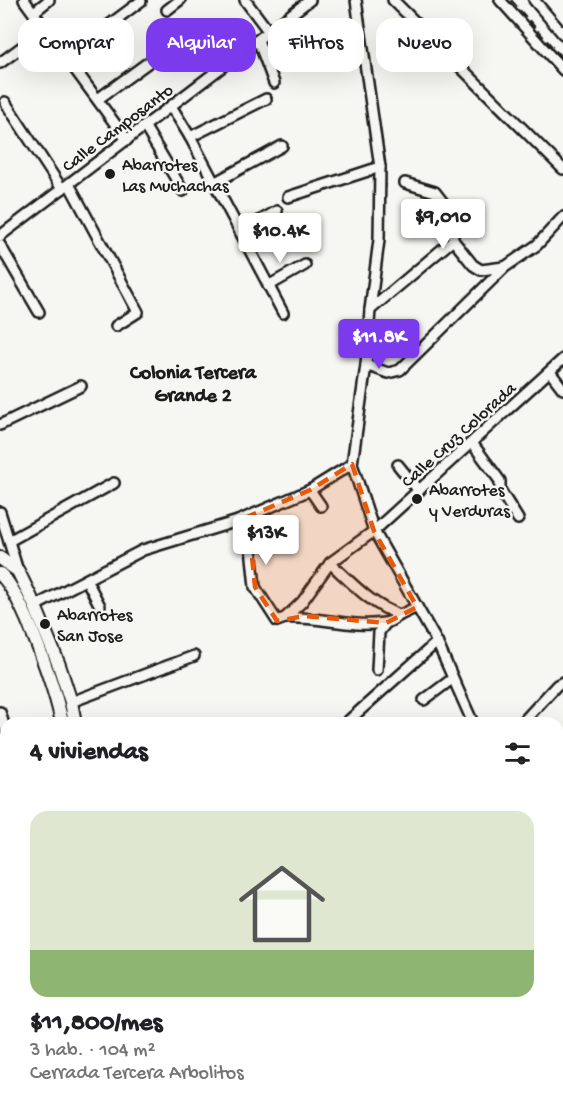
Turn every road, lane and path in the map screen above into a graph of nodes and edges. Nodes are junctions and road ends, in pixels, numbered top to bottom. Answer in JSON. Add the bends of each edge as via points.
{"nodes":[{"id":1,"x":24,"y":0,"type":"edge"},
{"id":2,"x":50,"y":0,"type":"edge"},
{"id":3,"x":180,"y":0,"type":"edge"},
{"id":4,"x":245,"y":0,"type":"edge"},
{"id":5,"x":310,"y":0,"type":"edge"},
{"id":6,"x":356,"y":0,"type":"edge"},
{"id":7,"x":393,"y":0,"type":"edge"},
{"id":8,"x":500,"y":0,"type":"edge"},
{"id":9,"x":534,"y":0,"type":"edge"},
{"id":10,"x":141,"y":1,"type":"edge"},
{"id":11,"x":166,"y":10,"type":"dead end"},
{"id":12,"x":34,"y":12,"type":"junction"},
{"id":13,"x":38,"y":18,"type":"edge"},
{"id":14,"x":118,"y":18,"type":"edge"},
{"id":15,"x":287,"y":18,"type":"edge"},
{"id":16,"x":268,"y":31,"type":"edge"},
{"id":17,"x":268,"y":33,"type":"edge"},
{"id":18,"x":563,"y":33,"type":"edge"},
{"id":19,"x":258,"y":40,"type":"junction"},
{"id":20,"x":18,"y":50,"type":"edge"},
{"id":21,"x":0,"y":63,"type":"edge"},
{"id":22,"x":146,"y":64,"type":"edge"},
{"id":23,"x":563,"y":70,"type":"edge"},
{"id":24,"x":77,"y":72,"type":"edge"},
{"id":25,"x":274,"y":83,"type":"dead end"},
{"id":26,"x":98,"y":99,"type":"junction"},
{"id":27,"x":266,"y":99,"type":"dead end"},
{"id":28,"x":5,"y":102,"type":"dead end"},
{"id":29,"x":171,"y":106,"type":"junction"},
{"id":30,"x":144,"y":126,"type":"junction"},
{"id":31,"x":190,"y":137,"type":"junction"},
{"id":32,"x":127,"y":140,"type":"junction"},
{"id":33,"x":282,"y":146,"type":"dead end"},
{"id":34,"x":380,"y":167,"type":"junction"},
{"id":35,"x":563,"y":169,"type":"edge"},
{"id":36,"x":214,"y":183,"type":"junction"},
{"id":37,"x":405,"y":183,"type":"dead end"},
{"id":38,"x":65,"y":187,"type":"junction"},
{"id":39,"x":183,"y":191,"type":"dead end"},
{"id":40,"x":288,"y":197,"type":"dead end"},
{"id":41,"x":277,"y":211,"type":"dead end"},
{"id":42,"x":563,"y":217,"type":"edge"},
{"id":43,"x":240,"y":232,"type":"junction"},
{"id":44,"x":0,"y":236,"type":"edge"},
{"id":45,"x":453,"y":240,"type":"junction"},
{"id":46,"x":0,"y":245,"type":"edge"},
{"id":47,"x":305,"y":265,"type":"dead end"},
{"id":48,"x":505,"y":267,"type":"junction"},
{"id":49,"x":268,"y":286,"type":"junction"},
{"id":50,"x":370,"y":310,"type":"junction"},
{"id":51,"x":39,"y":312,"type":"dead end"},
{"id":52,"x":283,"y":312,"type":"dead end"},
{"id":53,"x":116,"y":326,"type":"dead end"},
{"id":54,"x":563,"y":359,"type":"edge"},
{"id":55,"x":366,"y":364,"type":"junction"},
{"id":56,"x":550,"y":372,"type":"junction"},
{"id":57,"x":81,"y":386,"type":"dead end"},
{"id":58,"x":563,"y":389,"type":"edge"},
{"id":59,"x":0,"y":425,"type":"edge"},
{"id":60,"x":472,"y":443,"type":"junction"},
{"id":61,"x":352,"y":464,"type":"junction"},
{"id":62,"x":398,"y":465,"type":"dead end"},
{"id":63,"x":114,"y":483,"type":"dead end"},
{"id":64,"x":310,"y":490,"type":"junction"},
{"id":65,"x":419,"y":491,"type":"junction"},
{"id":66,"x":321,"y":506,"type":"dead end"},
{"id":67,"x":0,"y":512,"type":"edge"},
{"id":68,"x":518,"y":519,"type":"dead end"},
{"id":69,"x":238,"y":521,"type":"junction"},
{"id":70,"x":374,"y":531,"type":"junction"},
{"id":71,"x":9,"y":540,"type":"junction"},
{"id":72,"x":0,"y":558,"type":"edge"},
{"id":73,"x":330,"y":563,"type":"junction"},
{"id":74,"x":18,"y":572,"type":"junction"},
{"id":75,"x":4,"y":577,"type":"edge"},
{"id":76,"x":87,"y":581,"type":"junction"},
{"id":77,"x":35,"y":606,"type":"junction"},
{"id":78,"x":100,"y":606,"type":"dead end"},
{"id":79,"x":417,"y":607,"type":"junction"},
{"id":80,"x":400,"y":615,"type":"junction"},
{"id":81,"x":281,"y":619,"type":"junction"},
{"id":82,"x":386,"y":623,"type":"junction"},
{"id":83,"x":437,"y":642,"type":"junction"},
{"id":84,"x":194,"y":656,"type":"dead end"},
{"id":85,"x":377,"y":670,"type":"dead end"},
{"id":86,"x":452,"y":679,"type":"junction"},
{"id":87,"x":563,"y":682,"type":"edge"},
{"id":88,"x":424,"y":700,"type":"dead end"},
{"id":89,"x":71,"y":702,"type":"junction"},
{"id":90,"x":60,"y":717,"type":"edge"},
{"id":91,"x":74,"y":717,"type":"edge"},
{"id":92,"x":353,"y":717,"type":"edge"},
{"id":93,"x":469,"y":717,"type":"edge"},
{"id":94,"x":527,"y":717,"type":"edge"}],
"edges":[{"from":1,"to":12,"type":"street"},
{"from":2,"to":12,"type":"street"},
{"from":3,"to":11,"type":"street"},
{"from":4,"to":16,"type":"street"},
{"from":5,"to":15,"type":"street","name":"Calle Camposanto"},
{"from":6,"to":34,"type":"street"},
{"from":7,"to":35,"type":"street"},
{"from":8,"to":23,"type":"street"},
{"from":9,"to":18,"type":"street"},
{"from":10,"to":14,"type":"street"},
{"from":12,"to":13,"type":"street"},
{"from":17,"to":19,"type":"street","name":"Calle Camposanto"},
{"from":19,"to":25,"type":"street"},
{"from":19,"to":29,"type":"street","name":"Calle Camposanto"},
{"from":20,"to":21,"type":"street"},
{"from":22,"to":26,"type":"street"},
{"from":24,"to":26,"type":"street"},
{"from":26,"to":32,"type":"street"},
{"from":27,"to":31,"type":"street"},
{"from":28,"to":38,"type":"street"},
{"from":29,"to":30,"type":"street","name":"Calle Camposanto"},
{"from":29,"to":31,"type":"street"},
{"from":30,"to":32,"type":"street","name":"Calle Camposanto"},
{"from":30,"to":39,"type":"street"},
{"from":31,"to":36,"type":"street"},
{"from":32,"to":38,"type":"street","name":"Calle Camposanto"},
{"from":33,"to":36,"type":"street"},
{"from":34,"to":40,"type":"street"},
{"from":34,"to":50,"type":"street","via":[[379,240]]},
{"from":36,"to":43,"type":"street"},
{"from":37,"to":45,"type":"street","via":[[435,192],[452,214]]},
{"from":38,"to":44,"type":"street","name":"Calle Camposanto"},
{"from":38,"to":53,"type":"street","via":[[138,312]]},
{"from":41,"to":43,"type":"street"},
{"from":42,"to":48,"type":"street","via":[[537,245]]},
{"from":43,"to":49,"type":"street"},
{"from":45,"to":48,"type":"street","via":[[481,270]]},
{"from":45,"to":50,"type":"street"},
{"from":46,"to":51,"type":"street"},
{"from":47,"to":49,"type":"street"},
{"from":48,"to":55,"type":"street","via":[[400,369],[388,373]]},
{"from":49,"to":52,"type":"street"},
{"from":50,"to":55,"type":"street"},
{"from":54,"to":56,"type":"street","name":"Calle Cruz Colorada"},
{"from":55,"to":61,"type":"street"},
{"from":56,"to":58,"type":"street"},
{"from":56,"to":60,"type":"street","name":"Calle Cruz Colorada"},
{"from":57,"to":59,"type":"street"},
{"from":60,"to":65,"type":"street","name":"Calle Cruz Colorada"},
{"from":60,"to":68,"type":"street","via":[[500,481],[500,490]]},
{"from":61,"to":64,"type":"street"},
{"from":61,"to":70,"type":"street"},
{"from":62,"to":65,"type":"street"},
{"from":63,"to":71,"type":"street"},
{"from":64,"to":66,"type":"street"},
{"from":64,"to":69,"type":"street"},
{"from":65,"to":70,"type":"street","name":"Calle Cruz Colorada"},
{"from":67,"to":71,"type":"street"},
{"from":69,"to":76,"type":"street","via":[[143,550]]},
{"from":69,"to":81,"type":"street","via":[[251,548],[255,587]]},
{"from":70,"to":73,"type":"street","name":"Calle Cruz Colorada"},
{"from":70,"to":79,"type":"street"},
{"from":71,"to":74,"type":"street"},
{"from":72,"to":74,"type":"street"},
{"from":73,"to":80,"type":"street","via":[[369,599]]},
{"from":73,"to":81,"type":"street","name":"Calle Cruz Colorada","via":[[302,602]]},
{"from":74,"to":75,"type":"street"},
{"from":74,"to":77,"type":"street"},
{"from":75,"to":90,"type":"street","via":[[24,612]]},
{"from":76,"to":77,"type":"street"},
{"from":76,"to":78,"type":"street"},
{"from":77,"to":89,"type":"street"},
{"from":79,"to":80,"type":"street"},
{"from":79,"to":83,"type":"street"},
{"from":80,"to":82,"type":"street"},
{"from":81,"to":82,"type":"street","via":[[305,616],[354,624]]},
{"from":82,"to":85,"type":"street","via":[[380,632]]},
{"from":83,"to":86,"type":"street"},
{"from":83,"to":92,"type":"street"},
{"from":84,"to":89,"type":"street"},
{"from":86,"to":88,"type":"street"},
{"from":86,"to":93,"type":"street"},
{"from":87,"to":94,"type":"street"},
{"from":89,"to":91,"type":"street"}]}
